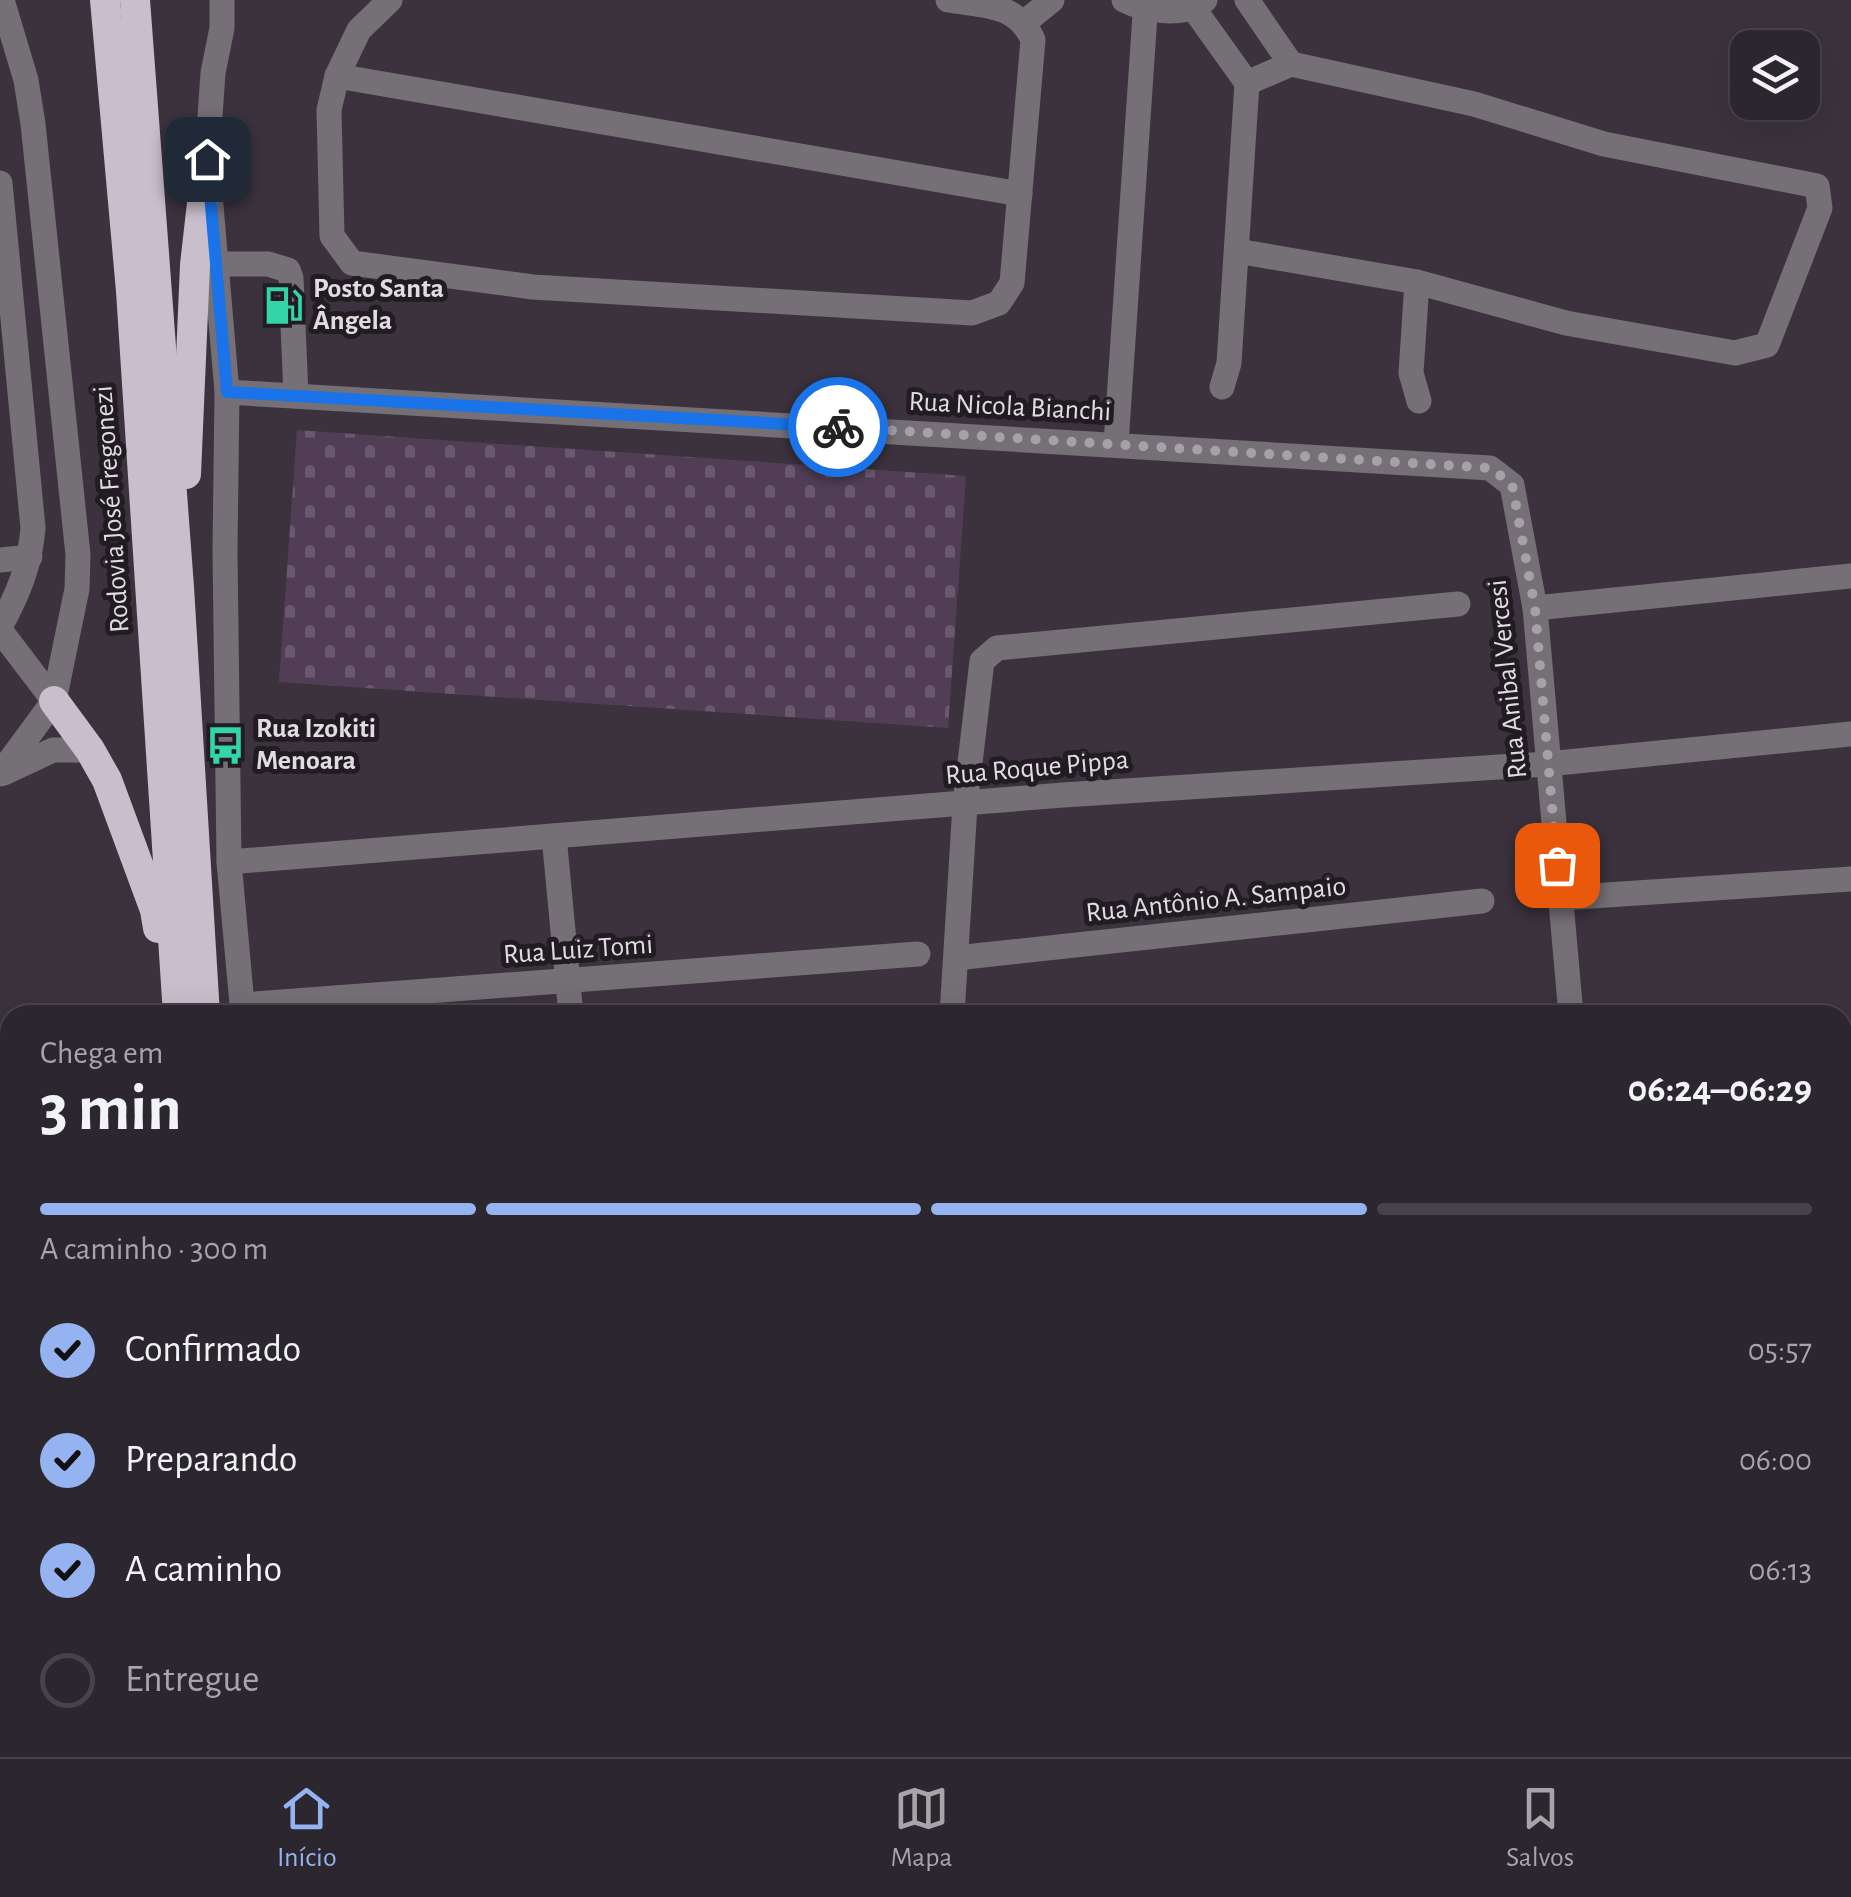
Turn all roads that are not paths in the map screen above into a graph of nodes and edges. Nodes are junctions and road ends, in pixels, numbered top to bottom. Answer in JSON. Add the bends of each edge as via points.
{"nodes":[{"id":1,"x":2,"y":0,"type":"edge"},
{"id":2,"x":105,"y":0,"type":"edge"},
{"id":3,"x":135,"y":0,"type":"edge"},
{"id":4,"x":222,"y":0,"type":"edge"},
{"id":5,"x":236,"y":0,"type":"edge"},
{"id":6,"x":390,"y":0,"type":"edge"},
{"id":7,"x":948,"y":0,"type":"edge"},
{"id":8,"x":1052,"y":0,"type":"edge"},
{"id":9,"x":1247,"y":0,"type":"edge"},
{"id":10,"x":1138,"y":4,"type":"edge"},
{"id":11,"x":1200,"y":4,"type":"edge"},
{"id":12,"x":1026,"y":22,"type":"junction"},
{"id":13,"x":222,"y":28,"type":"junction"},
{"id":14,"x":1291,"y":64,"type":"junction"},
{"id":15,"x":337,"y":76,"type":"junction"},
{"id":16,"x":1246,"y":82,"type":"junction"},
{"id":17,"x":207,"y":159,"type":"junction"},
{"id":18,"x":0,"y":183,"type":"edge"},
{"id":19,"x":1020,"y":194,"type":"junction"},
{"id":20,"x":1236,"y":251,"type":"junction"},
{"id":21,"x":216,"y":264,"type":"junction"},
{"id":22,"x":1417,"y":282,"type":"junction"},
{"id":23,"x":1222,"y":388,"type":"dead end"},
{"id":24,"x":227,"y":392,"type":"junction"},
{"id":25,"x":296,"y":396,"type":"junction"},
{"id":26,"x":1419,"y":401,"type":"dead end"},
{"id":27,"x":1116,"y":444,"type":"junction"},
{"id":28,"x":1490,"y":468,"type":"joint"},
{"id":29,"x":30,"y":556,"type":"junction"},
{"id":30,"x":0,"y":560,"type":"edge"},
{"id":31,"x":1851,"y":576,"type":"edge"},
{"id":32,"x":179,"y":587,"type":"junction"},
{"id":33,"x":1458,"y":604,"type":"dead end"},
{"id":34,"x":1535,"y":608,"type":"junction"},
{"id":35,"x":0,"y":629,"type":"edge"},
{"id":36,"x":54,"y":702,"type":"junction"},
{"id":37,"x":1851,"y":734,"type":"edge"},
{"id":38,"x":90,"y":750,"type":"junction"},
{"id":39,"x":1547,"y":764,"type":"junction"},
{"id":40,"x":0,"y":775,"type":"edge"},
{"id":41,"x":965,"y":805,"type":"junction"},
{"id":42,"x":554,"y":836,"type":"junction"},
{"id":43,"x":229,"y":862,"type":"junction"},
{"id":44,"x":1851,"y":879,"type":"edge"},
{"id":45,"x":1561,"y":898,"type":"junction"},
{"id":46,"x":1482,"y":901,"type":"dead end"},
{"id":47,"x":918,"y":954,"type":"dead end"},
{"id":48,"x":956,"y":958,"type":"junction"},
{"id":49,"x":568,"y":981,"type":"junction"},
{"id":50,"x":175,"y":1005,"type":"edge"},
{"id":51,"x":176,"y":1005,"type":"edge"},
{"id":52,"x":204,"y":1005,"type":"edge"},
{"id":53,"x":242,"y":1005,"type":"edge"},
{"id":54,"x":298,"y":1005,"type":"edge"},
{"id":55,"x":570,"y":1005,"type":"edge"},
{"id":56,"x":953,"y":1005,"type":"edge"},
{"id":57,"x":1570,"y":1005,"type":"edge"}],
"edges":[{"from":1,"to":36,"type":"street","via":[[33,124],[76,524],[76,588]]},
{"from":2,"to":51,"type":"highway","name":"Rodovia José Fregonezi","via":[[131,291]]},
{"from":3,"to":32,"type":"highway"},
{"from":4,"to":13,"type":"street"},
{"from":5,"to":13,"type":"street"},
{"from":6,"to":15,"type":"street","via":[[359,30]]},
{"from":7,"to":12,"type":"street","via":[[1008,11]]},
{"from":8,"to":12,"type":"street"},
{"from":9,"to":14,"type":"street"},
{"from":10,"to":11,"type":"street"},
{"from":10,"to":27,"type":"street"},
{"from":11,"to":16,"type":"street"},
{"from":12,"to":19,"type":"street","via":[[1033,40]]},
{"from":13,"to":17,"type":"street"},
{"from":14,"to":16,"type":"street"},
{"from":14,"to":22,"type":"street","via":[[1474,104],[1604,144],[1817,186],[1820,208],[1768,345],[1736,353],[1566,323]]},
{"from":15,"to":19,"type":"street"},
{"from":15,"to":19,"type":"street","via":[[329,110],[332,236],[352,262],[532,287],[972,313],[999,303],[1012,284]]},
{"from":16,"to":20,"type":"street"},
{"from":17,"to":21,"type":"street"},
{"from":17,"to":32,"type":"highway"},
{"from":18,"to":29,"type":"street","via":[[33,528]]},
{"from":20,"to":22,"type":"street"},
{"from":20,"to":23,"type":"street"},
{"from":21,"to":24,"type":"street"},
{"from":21,"to":25,"type":"street","via":[[288,270]]},
{"from":22,"to":26,"type":"street","via":[[1412,373]]},
{"from":24,"to":25,"type":"street","name":"Rua Nicola Bianchi"},
{"from":24,"to":43,"type":"street"},
{"from":25,"to":27,"type":"street","name":"Rua Nicola Bianchi"},
{"from":27,"to":28,"type":"street","name":"Rua Nicola Bianchi"},
{"from":28,"to":34,"type":"street","name":"Rua Anibal Vercesi","via":[[1512,484]]},
{"from":29,"to":30,"type":"street"},
{"from":29,"to":35,"type":"street"},
{"from":31,"to":34,"type":"street"},
{"from":32,"to":52,"type":"highway"},
{"from":33,"to":41,"type":"street","via":[[997,648],[982,661]]},
{"from":34,"to":39,"type":"street","name":"Rua Anibal Vercesi"},
{"from":35,"to":36,"type":"street"},
{"from":36,"to":38,"type":"highway"},
{"from":36,"to":40,"type":"street"},
{"from":37,"to":39,"type":"street","name":"Rua Roque Pippa"},
{"from":38,"to":40,"type":"street","via":[[53,750]]},
{"from":38,"to":50,"type":"highway","via":[[155,910]]},
{"from":39,"to":41,"type":"street","name":"Rua Roque Pippa"},
{"from":39,"to":45,"type":"street","name":"Rua Anibal Vercesi"},
{"from":41,"to":42,"type":"street","name":"Rua Roque Pippa"},
{"from":41,"to":48,"type":"street"},
{"from":42,"to":43,"type":"street","name":"Rua Roque Pippa"},
{"from":42,"to":49,"type":"street"},
{"from":43,"to":53,"type":"street"},
{"from":44,"to":45,"type":"street"},
{"from":45,"to":57,"type":"street","name":"Rua Anibal Vercesi"},
{"from":46,"to":48,"type":"street","name":"Rua Antônio A. Sampaio"},
{"from":47,"to":49,"type":"street","name":"Rua Luiz Tomi"},
{"from":48,"to":56,"type":"street"},
{"from":49,"to":54,"type":"street","name":"Rua Luiz Tomi"},
{"from":49,"to":55,"type":"street"}]}
